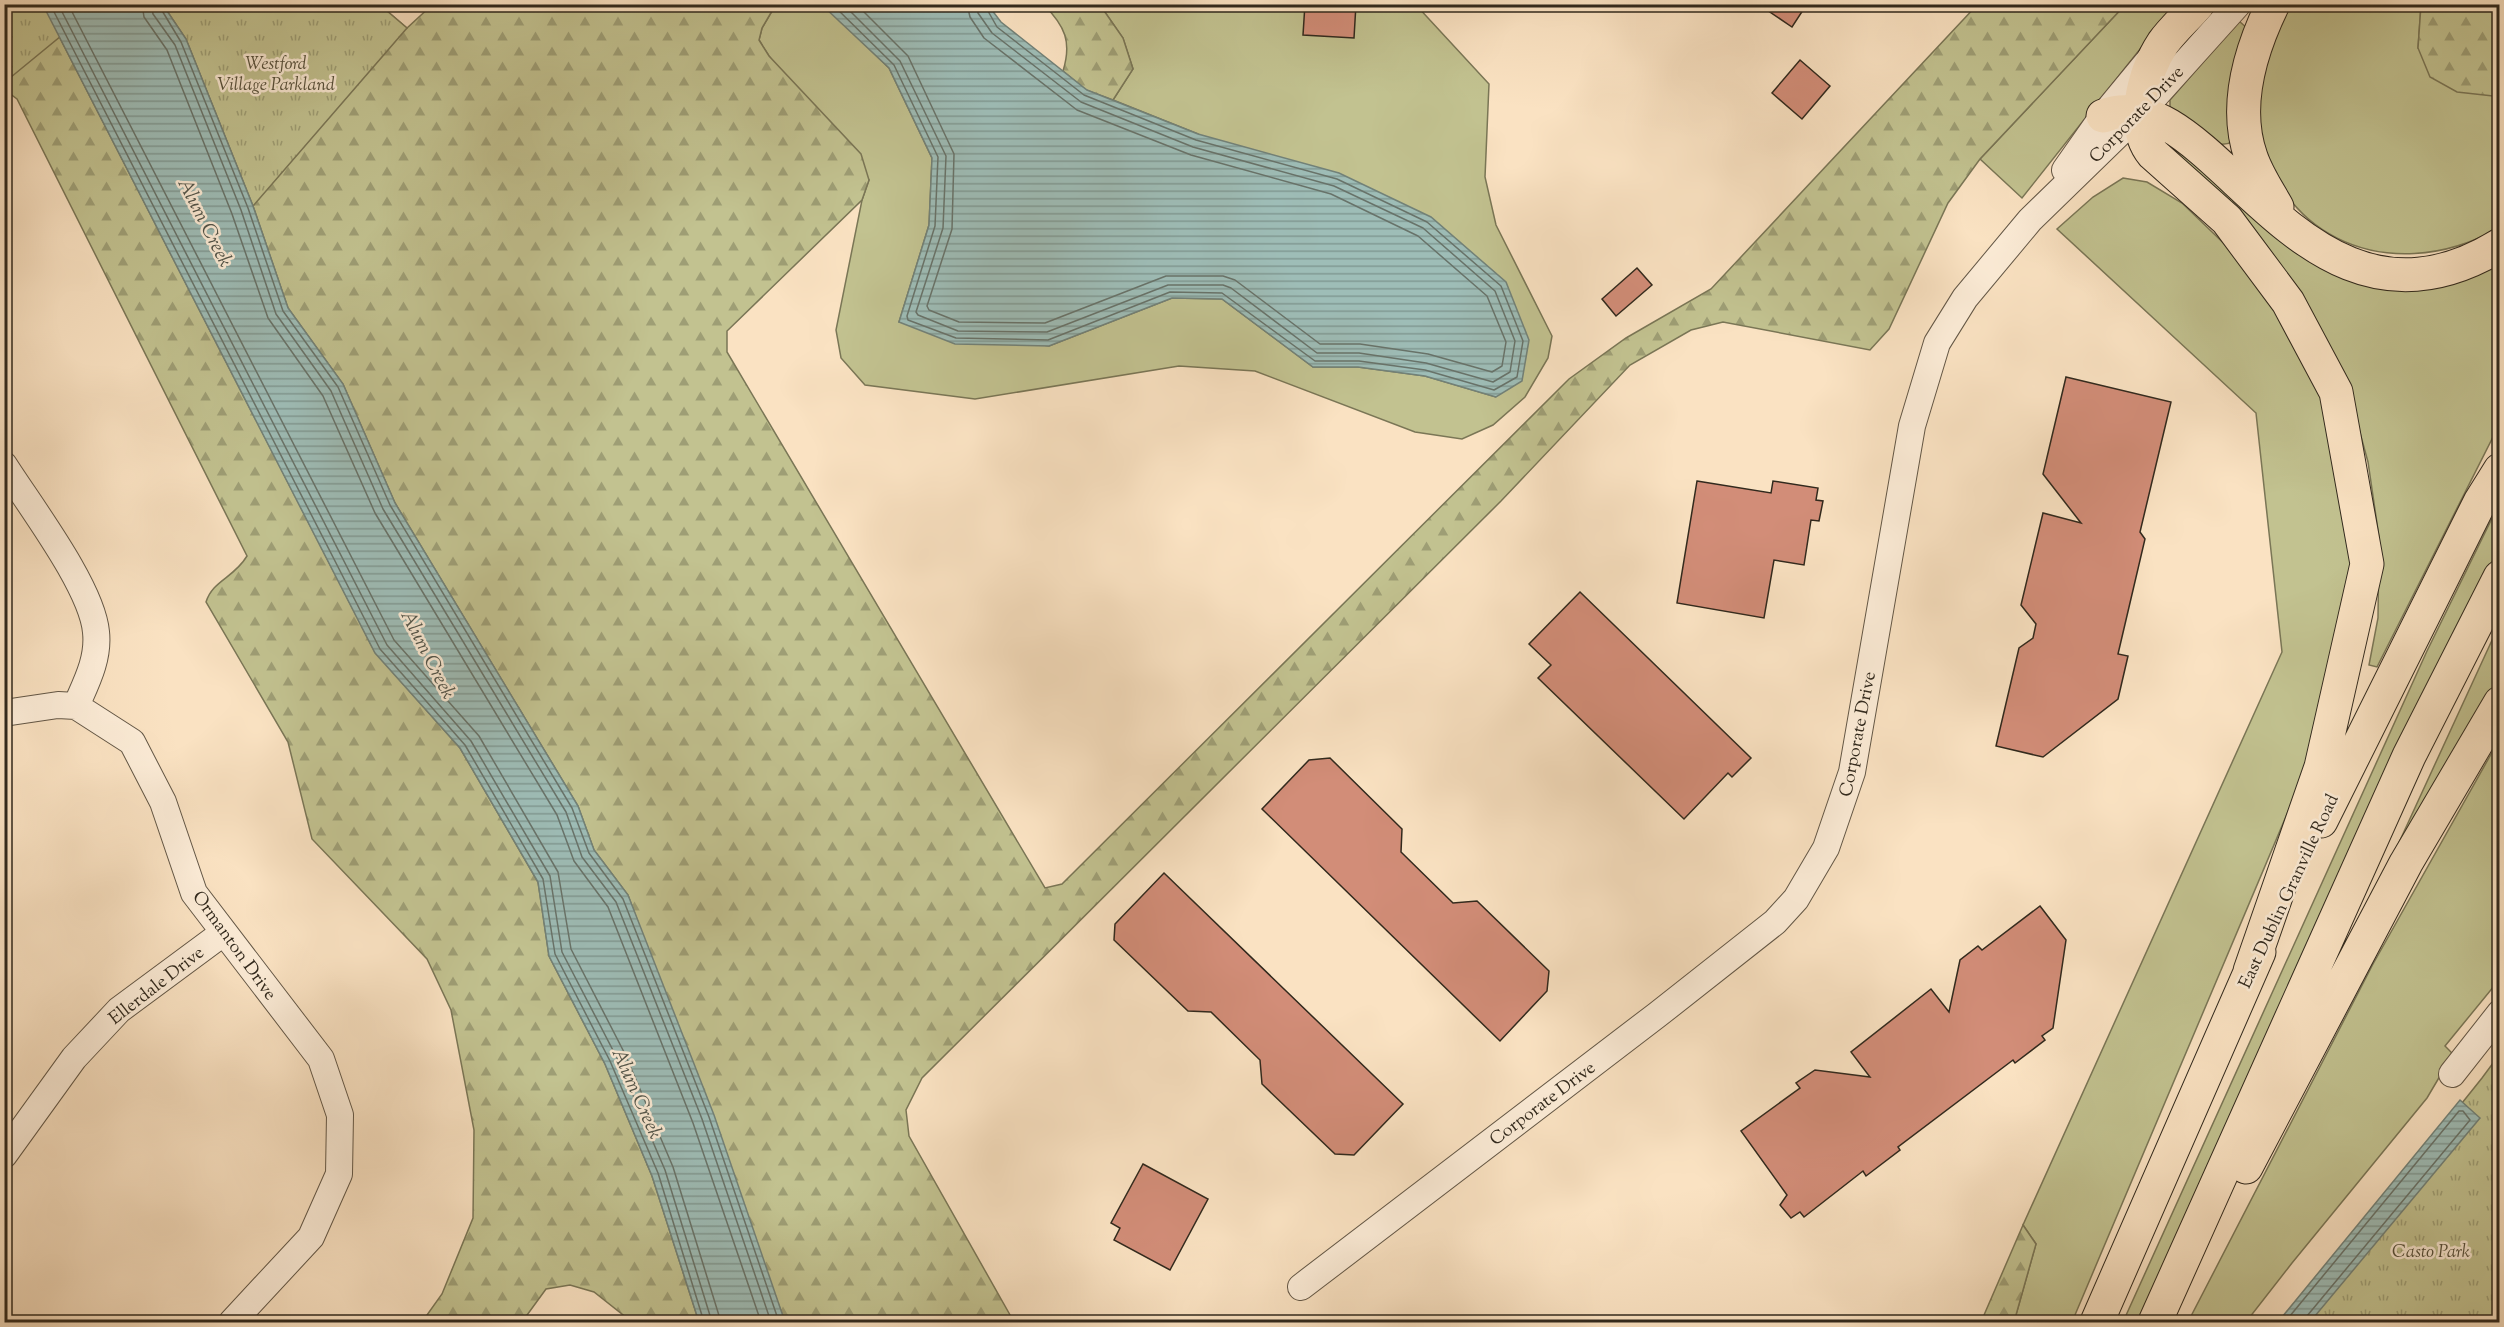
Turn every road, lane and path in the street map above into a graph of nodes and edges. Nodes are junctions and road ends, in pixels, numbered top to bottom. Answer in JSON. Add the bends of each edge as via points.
{"nodes":[{"id":1,"x":2198,"y":4,"type":"edge"},
{"id":2,"x":2238,"y":4,"type":"edge"},
{"id":3,"x":2273,"y":4,"type":"edge"},
{"id":4,"x":2163,"y":44,"type":"junction"},
{"id":5,"x":2139,"y":114,"type":"junction"},
{"id":6,"x":2103,"y":116,"type":"junction"},
{"id":7,"x":2030,"y":220,"type":"junction"},
{"id":8,"x":2289,"y":226,"type":"junction"},
{"id":9,"x":2499,"y":245,"type":"edge"},
{"id":10,"x":4,"y":465,"type":"edge"},
{"id":11,"x":2499,"y":470,"type":"edge"},
{"id":12,"x":2499,"y":577,"type":"edge"},
{"id":13,"x":2499,"y":703,"type":"edge"},
{"id":14,"x":76,"y":706,"type":"junction"},
{"id":15,"x":4,"y":713,"type":"edge"},
{"id":16,"x":223,"y":933,"type":"junction"},
{"id":17,"x":2250,"y":971,"type":"junction"},
{"id":18,"x":2499,"y":1013,"type":"edge"},
{"id":19,"x":2452,"y":1074,"type":"dead end"},
{"id":20,"x":4,"y":1155,"type":"edge"},
{"id":21,"x":1301,"y":1287,"type":"dead end"},
{"id":22,"x":232,"y":1323,"type":"edge"},
{"id":23,"x":2097,"y":1323,"type":"edge"},
{"id":24,"x":2155,"y":1323,"type":"edge"},
{"id":25,"x":2164,"y":1323,"type":"edge"}],
"edges":[{"from":1,"to":4,"type":"main road","name":"Corporate Drive"},
{"from":2,"to":5,"type":"street","name":"Corporate Drive"},
{"from":3,"to":8,"type":"main road","via":[[2247,71],[2245,131],[2250,157]]},
{"from":4,"to":5,"type":"main road","via":[[2143,91]]},
{"from":4,"to":6,"type":"street","name":"Corporate Drive"},
{"from":5,"to":6,"type":"main road","via":[[2118,112]]},
{"from":5,"to":7,"type":"street","name":"Corporate Drive"},
{"from":5,"to":8,"type":"main road","via":[[2169,123]]},
{"from":5,"to":17,"type":"main road","via":[[2148,148],[2227,220],[2288,302],[2336,392],[2367,564],[2321,767]]},
{"from":6,"to":7,"type":"street","name":"Corporate Drive"},
{"from":7,"to":21,"type":"street","name":"Corporate Drive","via":[[1971,290],[1937,343],[1912,426],[1852,772],[1826,848],[1796,899],[1775,922],[1657,1015]]},
{"from":8,"to":9,"type":"main road","via":[[2330,255],[2378,273],[2410,275],[2446,270]]},
{"from":10,"to":14,"type":"street","via":[[88,598],[97,633],[93,669]]},
{"from":11,"to":17,"type":"main road","name":"East Dublin Granville Road","via":[[2362,735]]},
{"from":12,"to":24,"type":"main road","via":[[2409,756]]},
{"from":13,"to":25,"type":"main road","via":[[2406,862]]},
{"from":14,"to":15,"type":"street"},
{"from":14,"to":16,"type":"street","name":"Ormanton Drive","via":[[132,742],[164,802],[194,893]]},
{"from":16,"to":20,"type":"street","name":"Ellerdale Drive","via":[[119,1010],[74,1058]]},
{"from":16,"to":22,"type":"street","name":"Ormanton Drive","via":[[321,1059],[340,1115],[339,1174],[311,1237]]},
{"from":17,"to":23,"type":"main road","name":"East Dublin Granville Road"},
{"from":18,"to":19,"type":"street"}]}
